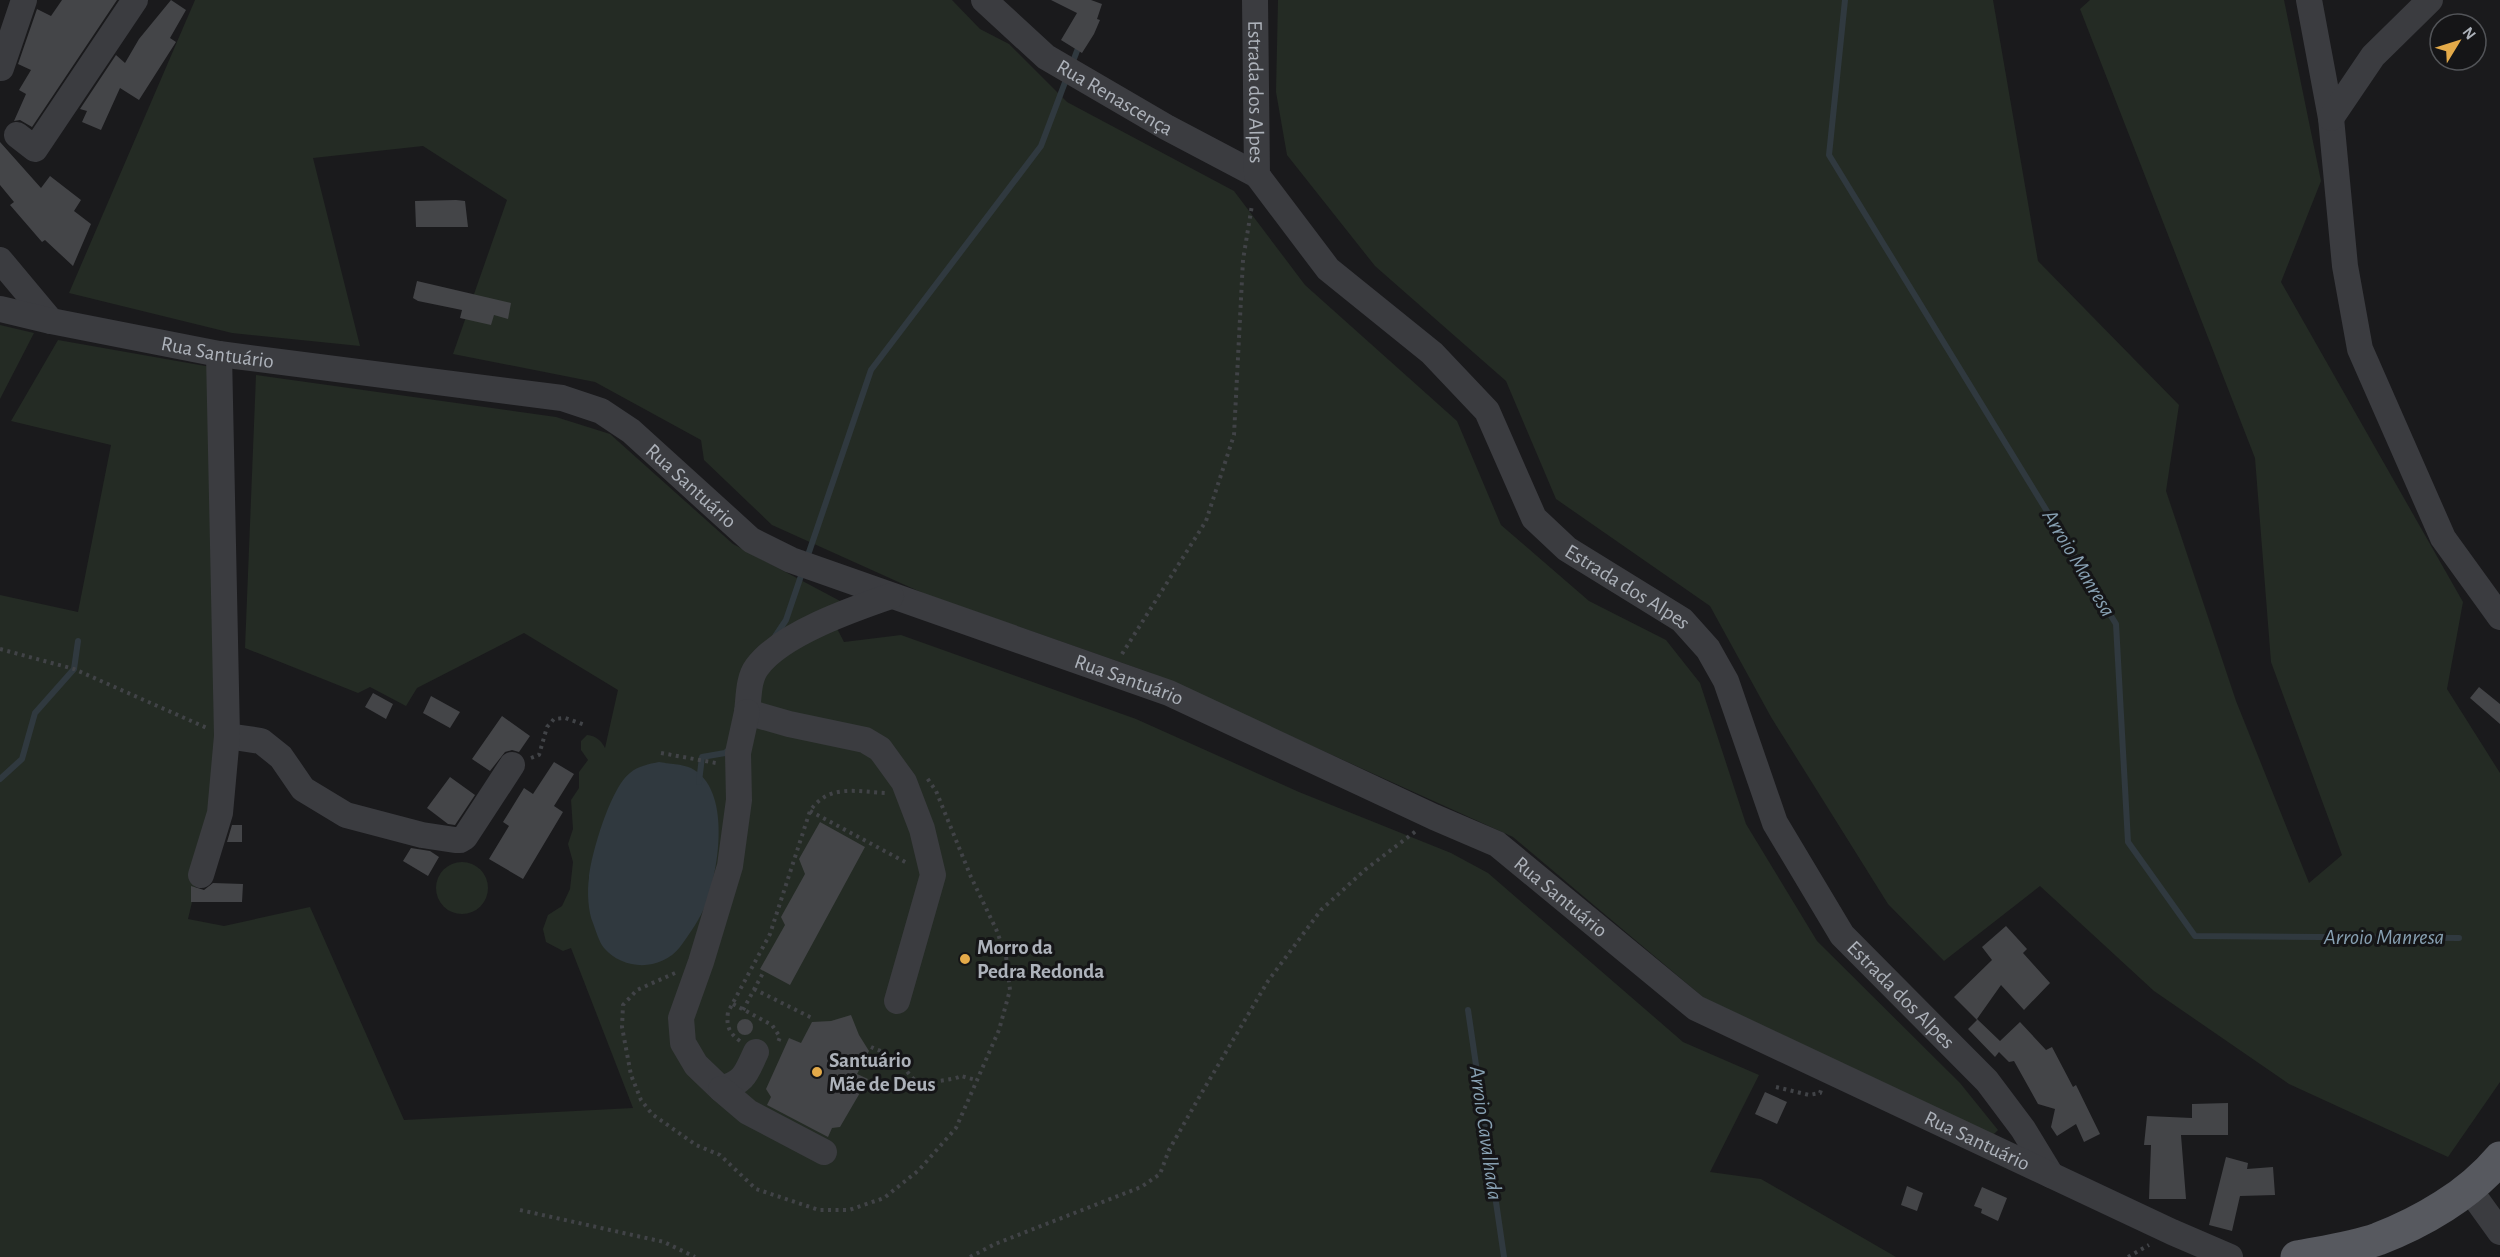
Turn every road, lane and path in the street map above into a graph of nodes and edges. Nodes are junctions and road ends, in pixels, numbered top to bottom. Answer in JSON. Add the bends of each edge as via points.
{"nodes":[{"id":1,"x":24,"y":0,"type":"edge"},
{"id":2,"x":135,"y":0,"type":"edge"},
{"id":3,"x":984,"y":0,"type":"edge"},
{"id":4,"x":1255,"y":0,"type":"edge"},
{"id":5,"x":2309,"y":0,"type":"edge"},
{"id":6,"x":2430,"y":0,"type":"edge"},
{"id":7,"x":1,"y":68,"type":"edge"},
{"id":8,"x":2331,"y":118,"type":"junction"},
{"id":9,"x":17,"y":135,"type":"dead end"},
{"id":10,"x":1257,"y":175,"type":"junction"},
{"id":11,"x":0,"y":260,"type":"edge"},
{"id":12,"x":0,"y":309,"type":"edge"},
{"id":13,"x":51,"y":321,"type":"junction"},
{"id":14,"x":219,"y":354,"type":"junction"},
{"id":15,"x":891,"y":596,"type":"junction"},
{"id":16,"x":2500,"y":617,"type":"edge"},
{"id":17,"x":0,"y":649,"type":"edge"},
{"id":18,"x":1112,"y":672,"type":"junction"},
{"id":19,"x":747,"y":712,"type":"junction"},
{"id":20,"x":585,"y":725,"type":"dead end"},
{"id":21,"x":227,"y":736,"type":"junction"},
{"id":22,"x":661,"y":753,"type":"dead end"},
{"id":23,"x":738,"y":753,"type":"junction"},
{"id":24,"x":512,"y":765,"type":"joint"},
{"id":25,"x":926,"y":776,"type":"dead end"},
{"id":26,"x":908,"y":794,"type":"junction"},
{"id":27,"x":810,"y":811,"type":"junction"},
{"id":28,"x":1434,"y":817,"type":"junction"},
{"id":29,"x":201,"y":875,"type":"dead end"},
{"id":30,"x":933,"y":875,"type":"junction"},
{"id":31,"x":764,"y":971,"type":"dead end"},
{"id":32,"x":754,"y":989,"type":"junction"},
{"id":33,"x":897,"y":1001,"type":"dead end"},
{"id":34,"x":733,"y":1004,"type":"junction"},
{"id":35,"x":814,"y":1019,"type":"dead end"},
{"id":36,"x":871,"y":1047,"type":"dead end"},
{"id":37,"x":756,"y":1052,"type":"joint"},
{"id":38,"x":1828,"y":1071,"type":"junction"},
{"id":39,"x":1776,"y":1087,"type":"dead end"},
{"id":40,"x":721,"y":1089,"type":"junction"},
{"id":41,"x":824,"y":1152,"type":"dead end"},
{"id":42,"x":2500,"y":1158,"type":"edge"},
{"id":43,"x":2051,"y":1175,"type":"junction"},
{"id":44,"x":2469,"y":1188,"type":"junction"},
{"id":45,"x":520,"y":1210,"type":"dead end"},
{"id":46,"x":2500,"y":1232,"type":"edge"},
{"id":47,"x":2197,"y":1250,"type":"edge"},
{"id":48,"x":695,"y":1257,"type":"edge"},
{"id":49,"x":970,"y":1257,"type":"edge"},
{"id":50,"x":2230,"y":1257,"type":"edge"},
{"id":51,"x":2297,"y":1257,"type":"edge"}],
"edges":[{"from":1,"to":7,"type":"street"},
{"from":2,"to":9,"type":"street","via":[[35,149]]},
{"from":3,"to":10,"type":"street","name":"Rua Renascença","via":[[1046,57]]},
{"from":4,"to":10,"type":"street","name":"Estrada dos Alpes"},
{"from":5,"to":8,"type":"street"},
{"from":6,"to":8,"type":"street","via":[[2373,56]]},
{"from":8,"to":16,"type":"street","via":[[2345,266],[2360,349],[2443,538]]},
{"from":10,"to":18,"type":"path","via":[[1243,260],[1234,435],[1206,521]]},
{"from":10,"to":43,"type":"street","name":"Estrada dos Alpes","via":[[1328,268],[1432,353],[1487,411],[1534,518],[1568,549],[1682,620],[1708,649],[1726,681],[1775,823],[1842,935],[1987,1081]]},
{"from":11,"to":13,"type":"street"},
{"from":12,"to":13,"type":"street","name":"Rua Santuário"},
{"from":13,"to":14,"type":"street","name":"Rua Santuário"},
{"from":14,"to":15,"type":"street","name":"Rua Santuário","via":[[562,398],[601,411],[631,431],[751,540],[791,560]]},
{"from":14,"to":21,"type":"street"},
{"from":15,"to":18,"type":"street","name":"Rua Santuário"},
{"from":15,"to":19,"type":"street","via":[[839,614],[783,644],[757,667],[750,680]]},
{"from":17,"to":21,"type":"path","via":[[74,669]]},
{"from":18,"to":28,"type":"street","name":"Rua Santuário","via":[[1169,693]]},
{"from":19,"to":23,"type":"street"},
{"from":19,"to":26,"type":"street","via":[[865,740],[892,763]]},
{"from":20,"to":24,"type":"path","via":[[565,718],[554,719],[547,727],[539,754]]},
{"from":21,"to":24,"type":"street","via":[[261,741],[281,757],[303,789],[346,815],[422,836],[454,840],[465,837]]},
{"from":21,"to":29,"type":"street","via":[[220,813]]},
{"from":22,"to":23,"type":"path","via":[[710,764],[722,763]]},
{"from":23,"to":40,"type":"street","via":[[739,800],[730,866],[681,1018],[683,1043],[696,1065]]},
{"from":25,"to":36,"type":"path","via":[[936,791],[1006,956],[1010,990],[999,1030],[976,1080],[961,1076],[920,1082],[896,1058]]},
{"from":26,"to":27,"type":"path","via":[[834,791],[817,801]]},
{"from":26,"to":30,"type":"street","via":[[922,829]]},
{"from":27,"to":30,"type":"path"},
{"from":27,"to":34,"type":"path","via":[[770,934]]},
{"from":28,"to":38,"type":"street","name":"Rua Santuário","via":[[1497,844],[1696,1008]]},
{"from":28,"to":49,"type":"path","via":[[1366,869],[1321,910],[1268,981],[1169,1150],[1160,1174],[1141,1187]]},
{"from":30,"to":33,"type":"street"},
{"from":31,"to":32,"type":"path"},
{"from":32,"to":34,"type":"path","via":[[743,1010]]},
{"from":32,"to":35,"type":"path"},
{"from":34,"to":37,"type":"path","via":[[728,1012],[730,1033]]},
{"from":37,"to":40,"type":"street","via":[[743,1078],[736,1085]]},
{"from":38,"to":39,"type":"path","via":[[1820,1093],[1809,1095]]},
{"from":38,"to":43,"type":"street","name":"Rua Santuário"},
{"from":40,"to":41,"type":"street","via":[[748,1112]]},
{"from":42,"to":44,"type":"main road"},
{"from":43,"to":47,"type":"street","name":"Rua Santuário"},
{"from":44,"to":46,"type":"street"},
{"from":44,"to":51,"type":"main road","via":[[2440,1208],[2377,1239]]},
{"from":45,"to":48,"type":"path","via":[[664,1242]]},
{"from":47,"to":50,"type":"street","name":"Rua Santuário"}]}
